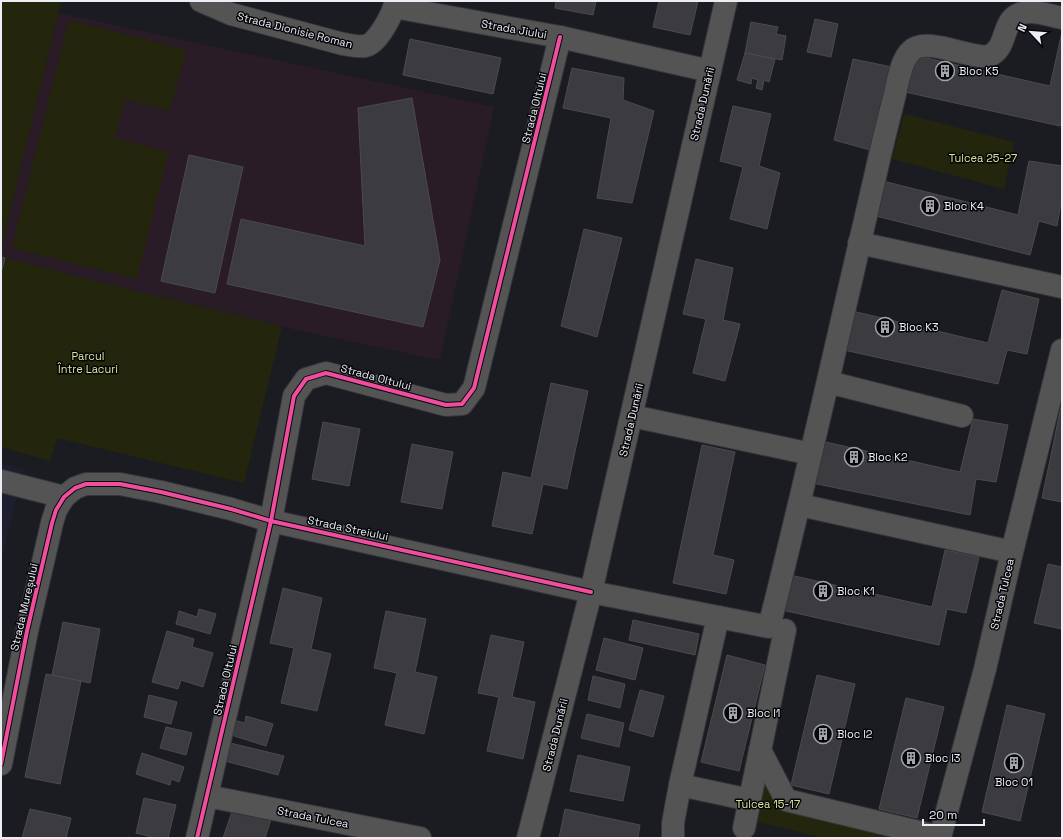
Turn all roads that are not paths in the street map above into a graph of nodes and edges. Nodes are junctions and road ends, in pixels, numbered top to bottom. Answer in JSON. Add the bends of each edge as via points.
{"nodes":[{"id":1,"x":201,"y":1,"type":"edge"},
{"id":2,"x":726,"y":1,"type":"edge"},
{"id":3,"x":395,"y":4,"type":"edge"},
{"id":4,"x":1062,"y":18,"type":"edge"},
{"id":5,"x":560,"y":37,"type":"junction"},
{"id":6,"x":710,"y":71,"type":"junction"},
{"id":7,"x":859,"y":243,"type":"junction"},
{"id":8,"x":1062,"y":286,"type":"edge"},
{"id":9,"x":1062,"y":350,"type":"edge"},
{"id":10,"x":828,"y":382,"type":"junction"},
{"id":11,"x":632,"y":416,"type":"junction"},
{"id":12,"x":962,"y":416,"type":"dead end"},
{"id":13,"x":811,"y":454,"type":"junction"},
{"id":14,"x":1,"y":481,"type":"edge"},
{"id":15,"x":101,"y":484,"type":"joint"},
{"id":16,"x":64,"y":497,"type":"junction"},
{"id":17,"x":800,"y":504,"type":"junction"},
{"id":18,"x":271,"y":521,"type":"junction"},
{"id":19,"x":1012,"y":552,"type":"junction"},
{"id":20,"x":591,"y":592,"type":"junction"},
{"id":21,"x":718,"y":617,"type":"junction"},
{"id":22,"x":785,"y":630,"type":"dead end"},
{"id":23,"x":760,"y":750,"type":"junction"},
{"id":24,"x":1,"y":764,"type":"edge"},
{"id":25,"x":680,"y":785,"type":"junction"},
{"id":26,"x":207,"y":796,"type":"junction"},
{"id":27,"x":750,"y":800,"type":"junction"},
{"id":28,"x":744,"y":828,"type":"dead end"},
{"id":29,"x":940,"y":837,"type":"edge"},
{"id":30,"x":196,"y":838,"type":"edge"},
{"id":31,"x":420,"y":838,"type":"edge"},
{"id":32,"x":528,"y":838,"type":"edge"},
{"id":33,"x":673,"y":838,"type":"edge"}],
"edges":[{"from":1,"to":3,"type":"street","name":"Strada Dionisie Roman","via":[[231,14],[355,46],[366,46],[375,41]]},
{"from":2,"to":6,"type":"street","name":"Strada Dunării"},
{"from":3,"to":5,"type":"street","name":"Strada Jiului"},
{"from":4,"to":7,"type":"street","via":[[1028,12],[1019,14],[1008,24],[997,51],[989,56],[970,55],[925,45],[911,50],[901,69]]},
{"from":5,"to":6,"type":"street","name":"Strada Jiului"},
{"from":5,"to":18,"type":"street","name":"Strada Oltului","via":[[474,388],[462,404],[446,405],[326,373],[306,379],[294,396]]},
{"from":6,"to":11,"type":"street","name":"Strada Dunării"},
{"from":7,"to":8,"type":"street"},
{"from":7,"to":10,"type":"street"},
{"from":9,"to":19,"type":"street","name":"Strada Tulcea"},
{"from":10,"to":12,"type":"street"},
{"from":10,"to":13,"type":"street"},
{"from":11,"to":13,"type":"street"},
{"from":11,"to":20,"type":"street","name":"Strada Dunării"},
{"from":13,"to":17,"type":"street"},
{"from":14,"to":16,"type":"street"},
{"from":15,"to":16,"type":"street","name":"Strada Mureșului","via":[[86,484],[75,488]]},
{"from":15,"to":18,"type":"street","name":"Strada Streiului","via":[[120,484],[161,492]]},
{"from":16,"to":24,"type":"street","name":"Strada Mureșului","via":[[52,523],[27,631]]},
{"from":17,"to":19,"type":"street"},
{"from":17,"to":21,"type":"street","name":"Strada Streiului","via":[[769,626]]},
{"from":18,"to":20,"type":"street","name":"Strada Streiului"},
{"from":18,"to":26,"type":"street","name":"Strada Oltului"},
{"from":19,"to":29,"type":"street","name":"Strada Tulcea","via":[[985,669]]},
{"from":20,"to":21,"type":"street","name":"Strada Streiului"},
{"from":20,"to":32,"type":"street","name":"Strada Dunării"},
{"from":21,"to":25,"type":"street"},
{"from":22,"to":23,"type":"street"},
{"from":23,"to":27,"type":"street"},
{"from":23,"to":29,"type":"street","via":[[786,800]]},
{"from":25,"to":27,"type":"street"},
{"from":25,"to":33,"type":"street","via":[[672,823]]},
{"from":26,"to":30,"type":"street","name":"Strada Oltului"},
{"from":26,"to":31,"type":"street","name":"Strada Tulcea"},
{"from":27,"to":28,"type":"street"}]}
